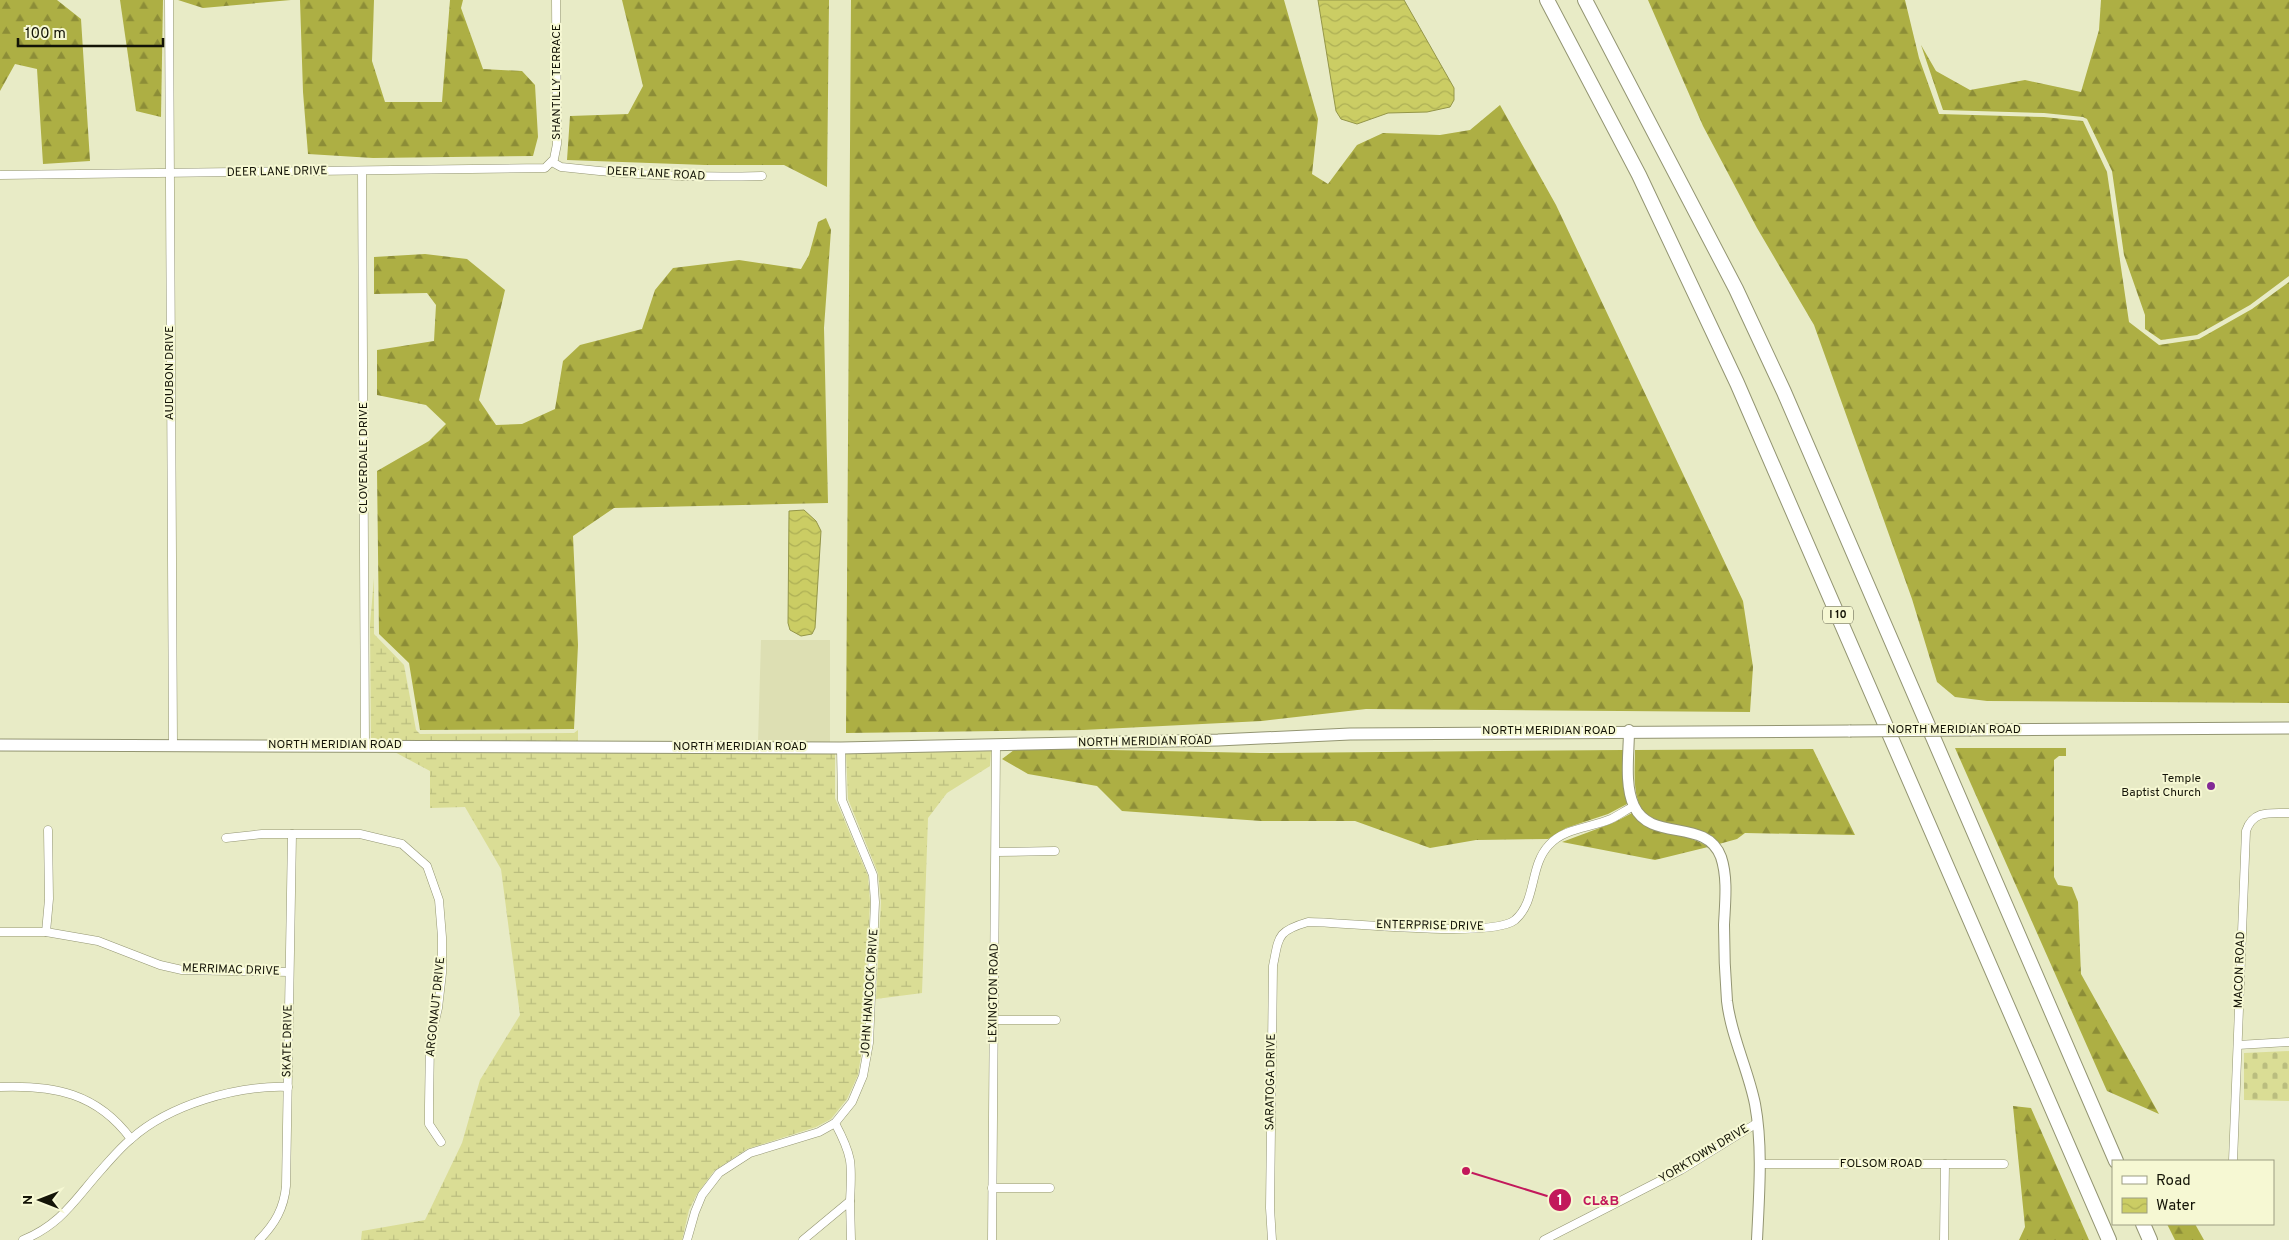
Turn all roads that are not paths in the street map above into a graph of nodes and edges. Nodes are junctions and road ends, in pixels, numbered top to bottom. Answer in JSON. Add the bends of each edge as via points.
{"nodes":[{"id":1,"x":169,"y":0,"type":"edge"},
{"id":2,"x":556,"y":0,"type":"edge"},
{"id":3,"x":1547,"y":0,"type":"edge"},
{"id":4,"x":1585,"y":0,"type":"edge"},
{"id":5,"x":552,"y":162,"type":"junction"},
{"id":6,"x":362,"y":171,"type":"junction"},
{"id":7,"x":169,"y":173,"type":"junction"},
{"id":8,"x":0,"y":175,"type":"edge"},
{"id":9,"x":762,"y":176,"type":"dead end"},
{"id":10,"x":2289,"y":728,"type":"edge"},
{"id":11,"x":1629,"y":730,"type":"junction"},
{"id":12,"x":0,"y":745,"type":"edge"},
{"id":13,"x":366,"y":745,"type":"junction"},
{"id":14,"x":173,"y":746,"type":"junction"},
{"id":15,"x":996,"y":746,"type":"junction"},
{"id":16,"x":841,"y":748,"type":"junction"},
{"id":17,"x":1634,"y":806,"type":"junction"},
{"id":18,"x":2289,"y":813,"type":"edge"},
{"id":19,"x":48,"y":830,"type":"dead end"},
{"id":20,"x":292,"y":834,"type":"junction"},
{"id":21,"x":226,"y":838,"type":"dead end"},
{"id":22,"x":1056,"y":851,"type":"dead end"},
{"id":23,"x":996,"y":852,"type":"junction"},
{"id":24,"x":1287,"y":928,"type":"joint"},
{"id":25,"x":0,"y":932,"type":"edge"},
{"id":26,"x":46,"y":932,"type":"junction"},
{"id":27,"x":289,"y":972,"type":"junction"},
{"id":28,"x":994,"y":1020,"type":"junction"},
{"id":29,"x":1056,"y":1020,"type":"dead end"},
{"id":30,"x":2289,"y":1042,"type":"edge"},
{"id":31,"x":2238,"y":1045,"type":"junction"},
{"id":32,"x":0,"y":1087,"type":"edge"},
{"id":33,"x":288,"y":1087,"type":"junction"},
{"id":34,"x":835,"y":1123,"type":"junction"},
{"id":35,"x":1757,"y":1123,"type":"junction"},
{"id":36,"x":131,"y":1139,"type":"junction"},
{"id":37,"x":440,"y":1142,"type":"dead end"},
{"id":38,"x":2116,"y":1160,"type":"edge"},
{"id":39,"x":2233,"y":1160,"type":"edge"},
{"id":40,"x":1759,"y":1164,"type":"junction"},
{"id":41,"x":1945,"y":1164,"type":"junction"},
{"id":42,"x":2004,"y":1164,"type":"dead end"},
{"id":43,"x":992,"y":1188,"type":"junction"},
{"id":44,"x":1050,"y":1188,"type":"dead end"},
{"id":45,"x":850,"y":1201,"type":"junction"},
{"id":46,"x":2143,"y":1225,"type":"edge"},
{"id":47,"x":23,"y":1240,"type":"edge"},
{"id":48,"x":259,"y":1240,"type":"edge"},
{"id":49,"x":687,"y":1240,"type":"edge"},
{"id":50,"x":803,"y":1240,"type":"edge"},
{"id":51,"x":851,"y":1240,"type":"edge"},
{"id":52,"x":992,"y":1240,"type":"edge"},
{"id":53,"x":1272,"y":1240,"type":"edge"},
{"id":54,"x":1544,"y":1240,"type":"edge"},
{"id":55,"x":1757,"y":1240,"type":"edge"},
{"id":56,"x":1944,"y":1240,"type":"edge"},
{"id":57,"x":2108,"y":1240,"type":"edge"},
{"id":58,"x":2150,"y":1240,"type":"edge"}],
"edges":[{"from":1,"to":7,"type":"street","name":"AUDUBON DRIVE"},
{"from":2,"to":5,"type":"street","name":"SHANTILLY TERRACE","via":[[557,144]]},
{"from":3,"to":57,"type":"highway","number":"I 10","via":[[1639,175],[1737,383]]},
{"from":4,"to":38,"type":"highway","via":[[1736,288],[1784,392]]},
{"from":5,"to":6,"type":"street","name":"DEER LANE DRIVE","via":[[545,168],[536,169]]},
{"from":5,"to":9,"type":"street","name":"DEER LANE ROAD","via":[[562,167],[625,173]]},
{"from":6,"to":7,"type":"street","name":"DEER LANE DRIVE"},
{"from":6,"to":13,"type":"street","name":"CLOVERDALE DRIVE"},
{"from":7,"to":8,"type":"street","name":"DEER LANE DRIVE"},
{"from":7,"to":14,"type":"street","name":"AUDUBON DRIVE"},
{"from":10,"to":11,"type":"main road","name":"NORTH MERIDIAN ROAD","bridge":true},
{"from":11,"to":15,"type":"main road","name":"NORTH MERIDIAN ROAD","via":[[1350,734]]},
{"from":11,"to":17,"type":"street","via":[[1629,782]]},
{"from":12,"to":14,"type":"main road","name":"NORTH MERIDIAN ROAD"},
{"from":13,"to":14,"type":"main road","name":"NORTH MERIDIAN ROAD"},
{"from":13,"to":16,"type":"main road","name":"NORTH MERIDIAN ROAD"},
{"from":15,"to":16,"type":"main road","name":"NORTH MERIDIAN ROAD"},
{"from":15,"to":23,"type":"street","name":"LEXINGTON ROAD"},
{"from":16,"to":34,"type":"street","name":"JOHN HANCOCK DRIVE","via":[[842,800],[873,875],[875,902],[869,1043],[863,1076],[852,1102]]},
{"from":17,"to":24,"type":"street","name":"ENTERPRISE DRIVE","via":[[1611,819],[1568,832],[1549,844],[1536,870],[1526,905],[1509,924],[1456,928],[1308,922]]},
{"from":17,"to":35,"type":"street","via":[[1646,820],[1656,825],[1705,837],[1716,847],[1720,857],[1725,885],[1728,1002]]},
{"from":18,"to":31,"type":"street","name":"MACON ROAD","via":[[2259,814],[2251,820],[2246,831]]},
{"from":19,"to":26,"type":"street","via":[[50,882]]},
{"from":20,"to":21,"type":"street","name":"ARGONAUT DRIVE","via":[[247,834]]},
{"from":20,"to":27,"type":"street","name":"SKATE DRIVE"},
{"from":20,"to":37,"type":"street","name":"ARGONAUT DRIVE","via":[[360,834],[387,840],[402,844],[427,866],[439,900],[442,937],[438,1008],[430,1042],[429,1105],[430,1124]]},
{"from":22,"to":23,"type":"street"},
{"from":23,"to":28,"type":"street","name":"LEXINGTON ROAD"},
{"from":24,"to":53,"type":"street","name":"SARATOGA DRIVE","via":[[1278,940],[1273,966]]},
{"from":25,"to":26,"type":"street","name":"MERRIMAC DRIVE"},
{"from":26,"to":27,"type":"street","name":"MERRIMAC DRIVE","via":[[114,945],[182,970]]},
{"from":27,"to":33,"type":"street","name":"SKATE DRIVE"},
{"from":28,"to":29,"type":"street"},
{"from":28,"to":43,"type":"street","name":"LEXINGTON ROAD"},
{"from":30,"to":31,"type":"street"},
{"from":31,"to":39,"type":"street","name":"MACON ROAD"},
{"from":32,"to":36,"type":"street","via":[[41,1087],[78,1096],[112,1117]]},
{"from":33,"to":36,"type":"street","via":[[254,1087],[206,1098],[160,1120]]},
{"from":33,"to":48,"type":"street","name":"SKATE DRIVE","via":[[285,1199],[275,1222]]},
{"from":34,"to":45,"type":"street","via":[[849,1150],[852,1166]]},
{"from":34,"to":49,"type":"street","name":"JOHN HANCOCK DRIVE","via":[[819,1132],[750,1153],[718,1173],[702,1195]]},
{"from":35,"to":40,"type":"street"},
{"from":35,"to":54,"type":"street","name":"YORKTOWN DRIVE","via":[[1682,1170]]},
{"from":36,"to":47,"type":"street","via":[[62,1216],[48,1228]]},
{"from":40,"to":41,"type":"street","name":"FOLSOM ROAD"},
{"from":40,"to":55,"type":"street"},
{"from":41,"to":42,"type":"street","name":"FOLSOM ROAD"},
{"from":41,"to":56,"type":"street"},
{"from":43,"to":44,"type":"street"},
{"from":43,"to":52,"type":"street","name":"LEXINGTON ROAD"},
{"from":45,"to":50,"type":"street"},
{"from":45,"to":51,"type":"street"},
{"from":46,"to":58,"type":"highway"}]}
